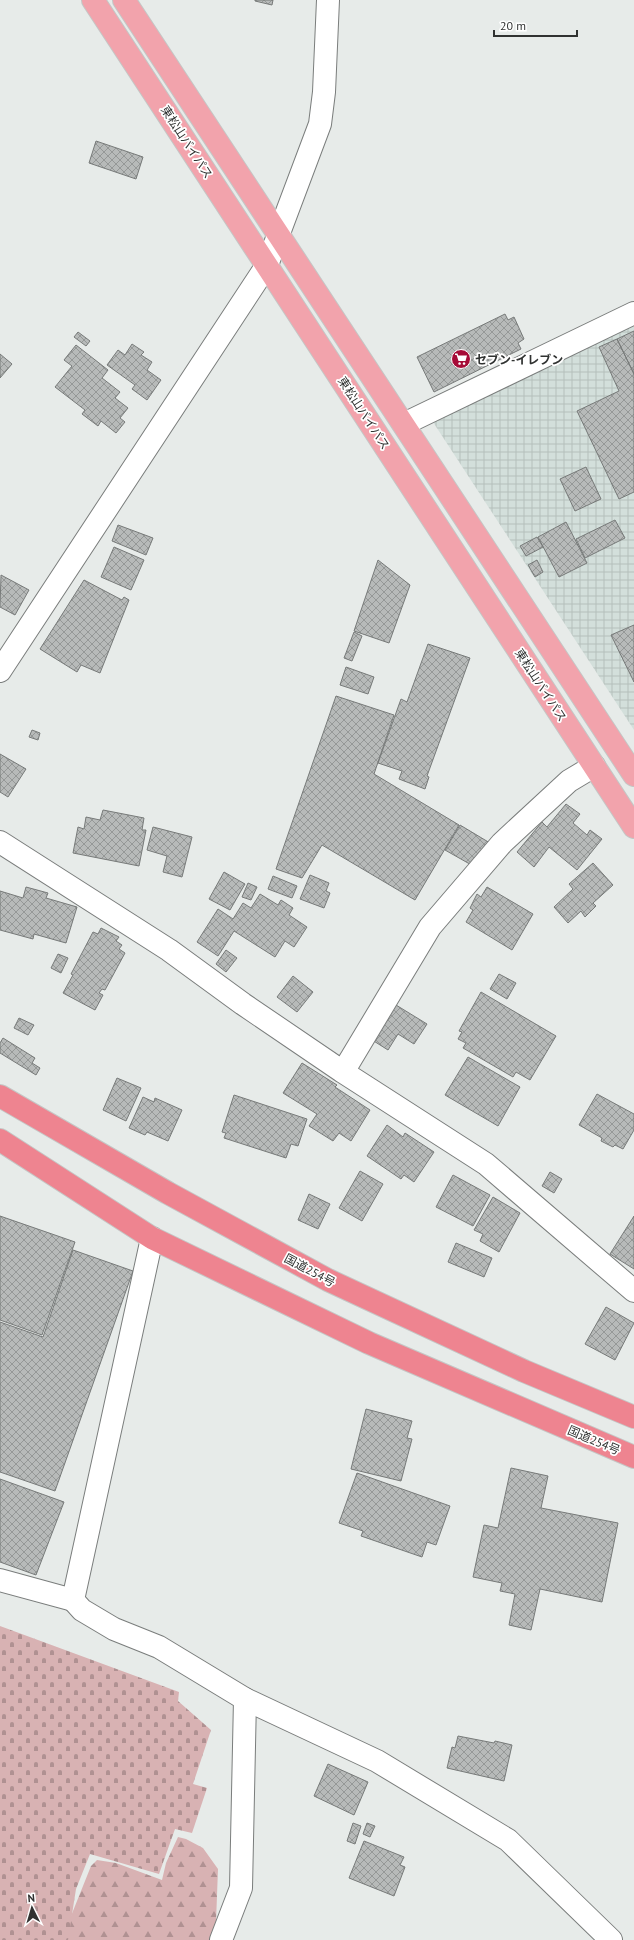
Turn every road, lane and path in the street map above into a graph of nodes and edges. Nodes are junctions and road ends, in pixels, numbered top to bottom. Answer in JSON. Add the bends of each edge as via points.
{"nodes":[{"id":1,"x":93,"y":0,"type":"edge"},
{"id":2,"x":124,"y":0,"type":"edge"},
{"id":3,"x":328,"y":0,"type":"edge"},
{"id":4,"x":278,"y":234,"type":"junction"},
{"id":5,"x":267,"y":265,"type":"junction"},
{"id":6,"x":634,"y":313,"type":"edge"},
{"id":7,"x":404,"y":424,"type":"junction"},
{"id":8,"x":0,"y":671,"type":"edge"},
{"id":9,"x":594,"y":766,"type":"junction"},
{"id":10,"x":634,"y":775,"type":"edge"},
{"id":11,"x":634,"y":827,"type":"edge"},
{"id":12,"x":0,"y":842,"type":"edge"},
{"id":13,"x":343,"y":1072,"type":"junction"},
{"id":14,"x":0,"y":1096,"type":"edge"},
{"id":15,"x":0,"y":1140,"type":"edge"},
{"id":16,"x":152,"y":1238,"type":"junction"},
{"id":17,"x":634,"y":1291,"type":"edge"},
{"id":18,"x":634,"y":1417,"type":"edge"},
{"id":19,"x":634,"y":1457,"type":"edge"},
{"id":20,"x":0,"y":1580,"type":"edge"},
{"id":21,"x":73,"y":1600,"type":"junction"},
{"id":22,"x":245,"y":1699,"type":"junction"},
{"id":23,"x":221,"y":1940,"type":"edge"},
{"id":24,"x":611,"y":1940,"type":"edge"}],
"edges":[{"from":1,"to":5,"type":"main road","name":"東松山バイパス"},
{"from":2,"to":4,"type":"main road","name":"東松山バイパス"},
{"from":3,"to":4,"type":"street","via":[[320,124]]},
{"from":4,"to":5,"type":"street"},
{"from":4,"to":7,"type":"main road","name":"東松山バイパス"},
{"from":5,"to":8,"type":"street"},
{"from":5,"to":9,"type":"main road","name":"東松山バイパス"},
{"from":6,"to":7,"type":"street"},
{"from":7,"to":10,"type":"main road","name":"東松山バイパス"},
{"from":9,"to":11,"type":"main road","name":"東松山バイパス"},
{"from":9,"to":13,"type":"street","via":[[568,781],[502,843],[430,927]]},
{"from":12,"to":13,"type":"street","via":[[169,950]]},
{"from":13,"to":17,"type":"street","via":[[486,1164]]},
{"from":14,"to":18,"type":"highway","name":"国道254号","via":[[168,1193],[328,1280],[524,1372]]},
{"from":15,"to":16,"type":"highway","name":"国道254号"},
{"from":16,"to":19,"type":"highway","name":"国道254号","via":[[369,1343]]},
{"from":16,"to":21,"type":"street"},
{"from":20,"to":21,"type":"street"},
{"from":21,"to":22,"type":"street","via":[[82,1610],[114,1629],[158,1648]]},
{"from":22,"to":23,"type":"street","via":[[241,1888]]},
{"from":22,"to":24,"type":"street","via":[[377,1762],[508,1840]]}]}
